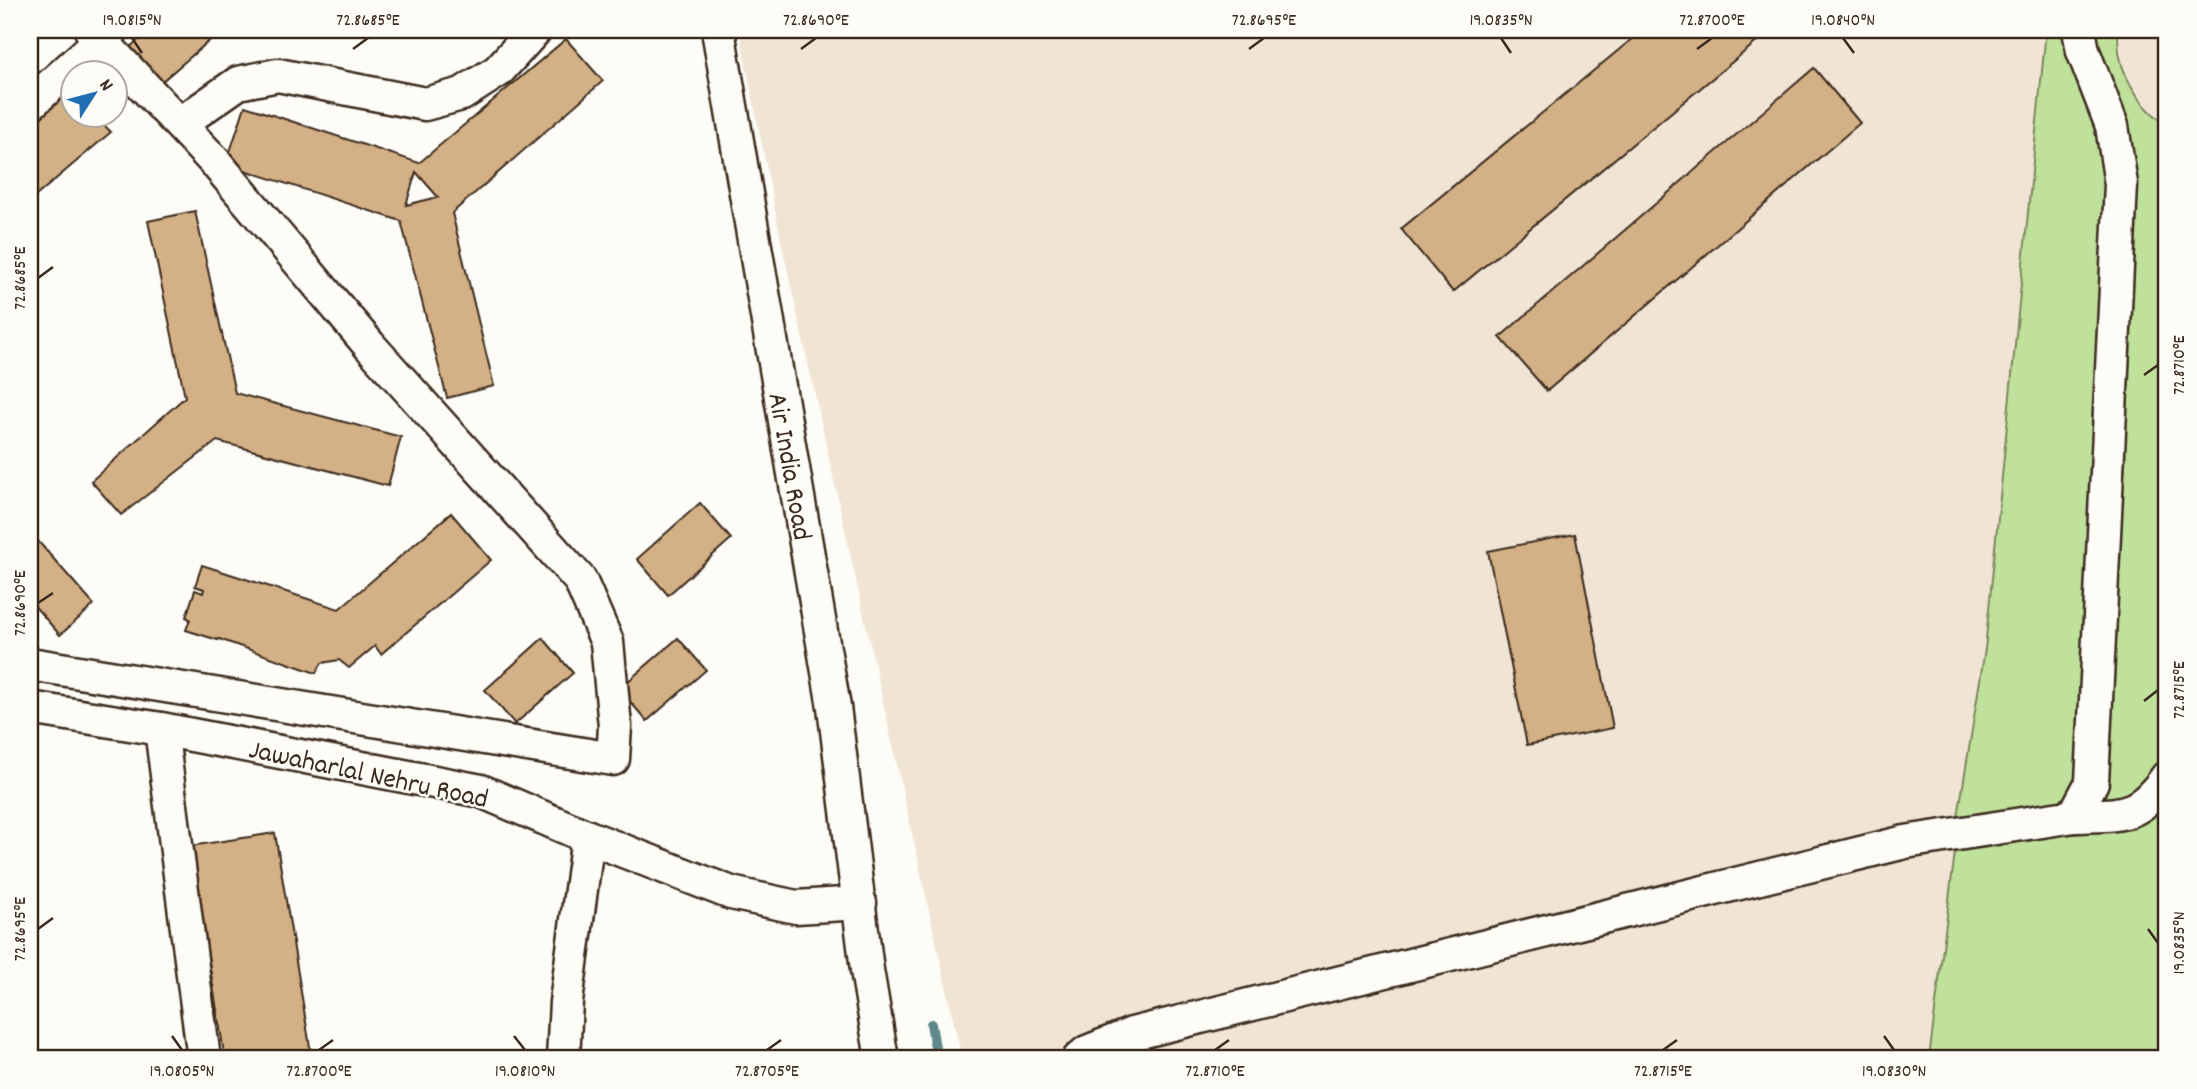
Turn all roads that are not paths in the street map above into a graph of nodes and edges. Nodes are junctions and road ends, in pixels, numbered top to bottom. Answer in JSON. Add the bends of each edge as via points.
{"nodes":[{"id":1,"x":535,"y":30,"type":"edge"},
{"id":2,"x":718,"y":30,"type":"edge"},
{"id":3,"x":2079,"y":30,"type":"edge"},
{"id":4,"x":101,"y":33,"type":"edge"},
{"id":5,"x":30,"y":104,"type":"edge"},
{"id":6,"x":181,"y":123,"type":"junction"},
{"id":7,"x":30,"y":664,"type":"edge"},
{"id":8,"x":30,"y":708,"type":"edge"},
{"id":9,"x":161,"y":729,"type":"junction"},
{"id":10,"x":2167,"y":777,"type":"edge"},
{"id":11,"x":2074,"y":816,"type":"junction"},
{"id":12,"x":588,"y":837,"type":"junction"},
{"id":13,"x":860,"y":902,"type":"junction"},
{"id":14,"x":204,"y":1059,"type":"edge"},
{"id":15,"x":563,"y":1059,"type":"edge"},
{"id":16,"x":882,"y":1059,"type":"edge"},
{"id":17,"x":1079,"y":1059,"type":"edge"}],
"edges":[{"from":1,"to":6,"type":"street","via":[[498,71],[462,94],[425,104],[278,75],[238,83]]},
{"from":2,"to":13,"type":"street","name":"Air India Road","via":[[834,707]]},
{"from":3,"to":11,"type":"street","via":[[2112,126],[2121,184],[2092,782]]},
{"from":4,"to":5,"type":"street"},
{"from":4,"to":6,"type":"street"},
{"from":6,"to":7,"type":"street","via":[[370,346],[580,580],[607,642],[615,726],[612,759]]},
{"from":8,"to":9,"type":"street","name":"Jawaharlal Nehru Road"},
{"from":9,"to":12,"type":"street","name":"Jawaharlal Nehru Road","via":[[481,791]]},
{"from":9,"to":14,"type":"street"},
{"from":10,"to":11,"type":"street","via":[[2155,795],[2129,813]]},
{"from":11,"to":17,"type":"street","via":[[1905,842],[1132,1034]]},
{"from":12,"to":13,"type":"street","name":"Jawaharlal Nehru Road","via":[[731,893],[796,907]]},
{"from":12,"to":15,"type":"street"},
{"from":13,"to":16,"type":"street","name":"Air India Road"}]}
